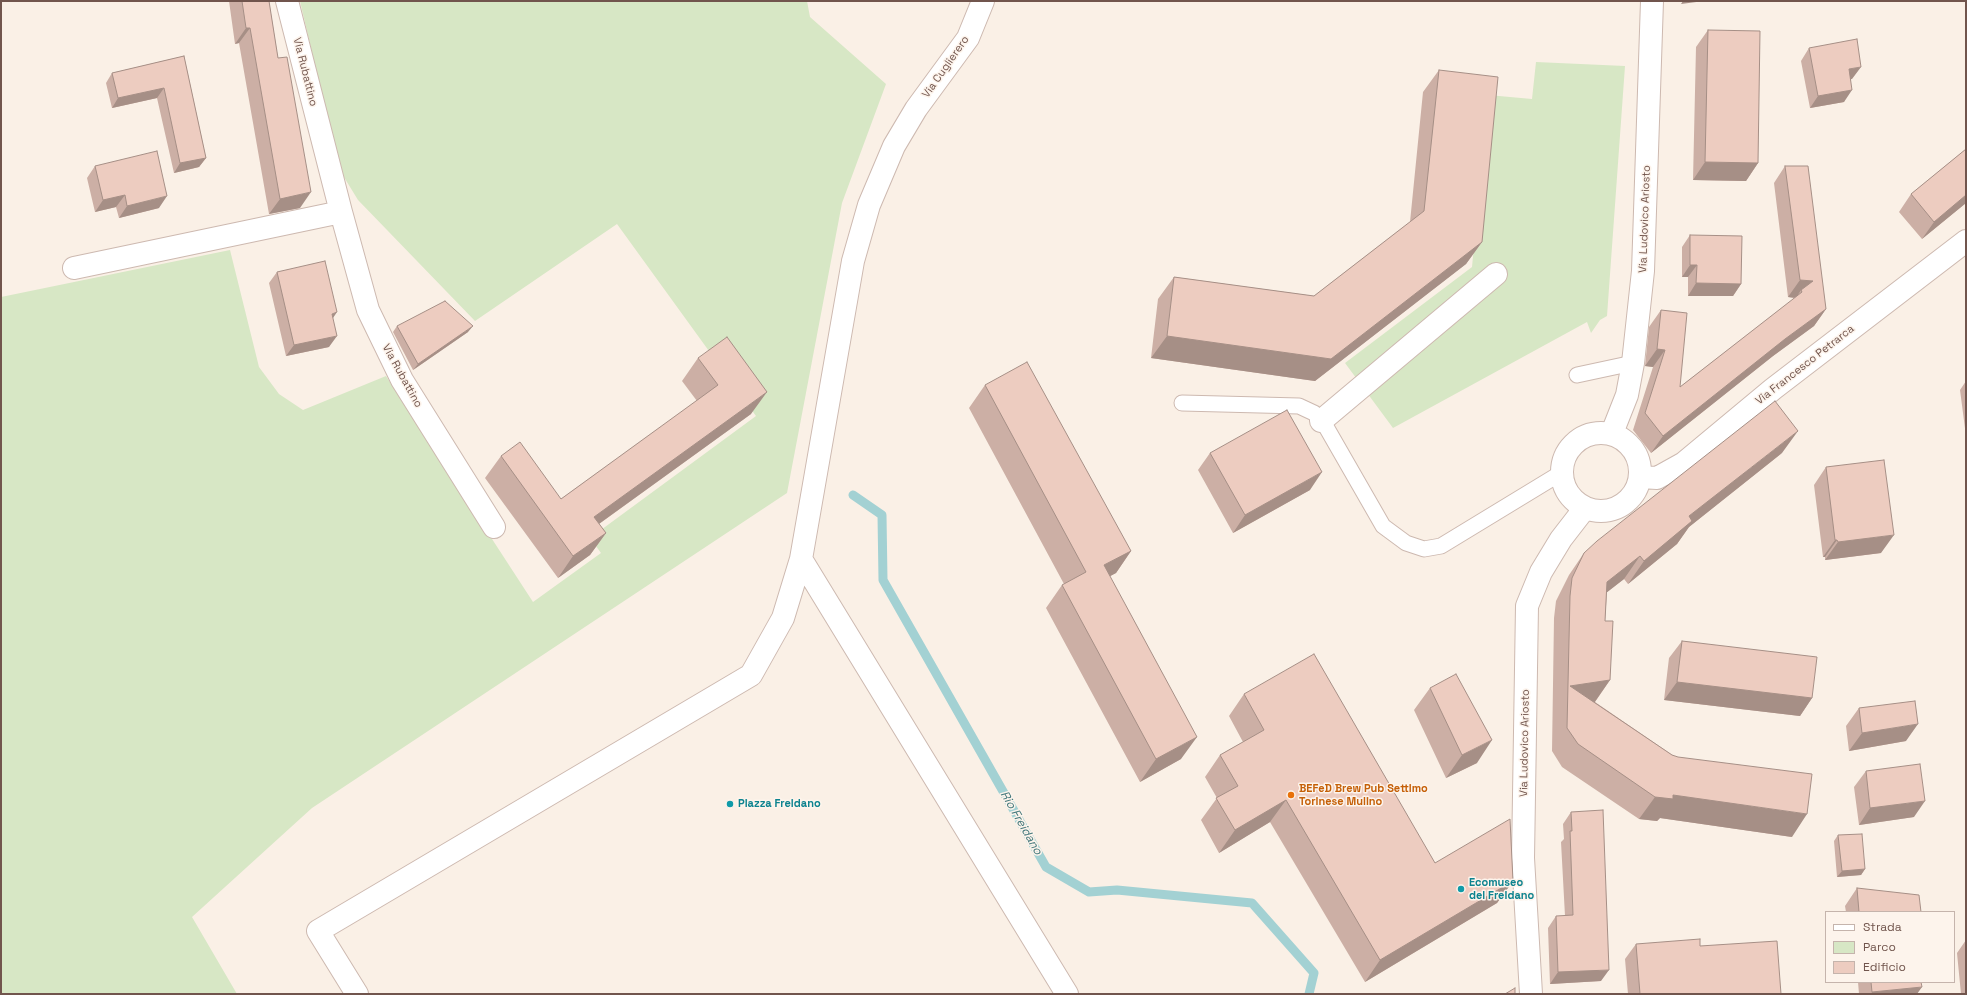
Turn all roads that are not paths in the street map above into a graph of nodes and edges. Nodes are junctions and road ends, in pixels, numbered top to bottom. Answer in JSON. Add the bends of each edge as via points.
{"nodes":[{"id":1,"x":287,"y":1,"type":"edge"},
{"id":2,"x":983,"y":1,"type":"edge"},
{"id":3,"x":1652,"y":1,"type":"edge"},
{"id":4,"x":341,"y":212,"type":"junction"},
{"id":5,"x":1966,"y":241,"type":"edge"},
{"id":6,"x":74,"y":268,"type":"dead end"},
{"id":7,"x":1496,"y":274,"type":"dead end"},
{"id":8,"x":1633,"y":363,"type":"junction"},
{"id":9,"x":1577,"y":375,"type":"dead end"},
{"id":10,"x":1182,"y":403,"type":"dead end"},
{"id":11,"x":1321,"y":421,"type":"junction"},
{"id":12,"x":1612,"y":434,"type":"junction"},
{"id":13,"x":1561,"y":473,"type":"junction"},
{"id":14,"x":1641,"y":477,"type":"junction"},
{"id":15,"x":1586,"y":508,"type":"junction"},
{"id":16,"x":494,"y":527,"type":"dead end"},
{"id":17,"x":801,"y":559,"type":"junction"},
{"id":18,"x":357,"y":994,"type":"edge"},
{"id":19,"x":1067,"y":994,"type":"edge"},
{"id":20,"x":1531,"y":994,"type":"edge"}],
"edges":[{"from":1,"to":4,"type":"street","name":"Via Rubattino"},
{"from":2,"to":17,"type":"street","name":"Via Cuglierero","via":[[968,38],[916,109],[890,153],[869,204],[853,261]]},
{"from":3,"to":8,"type":"street","name":"Via Ludovico Ariosto","via":[[1643,271]]},
{"from":4,"to":6,"type":"street"},
{"from":4,"to":16,"type":"street","name":"Via Rubattino","via":[[371,317],[402,380]]},
{"from":5,"to":14,"type":"street","name":"Via Francesco Petrarca","via":[[1773,389],[1684,463],[1657,478]]},
{"from":7,"to":11,"type":"street"},
{"from":8,"to":9,"type":"lane"},
{"from":8,"to":12,"type":"street","name":"Via Ludovico Ariosto","via":[[1627,395]]},
{"from":10,"to":11,"type":"lane","via":[[1299,406],[1314,413]]},
{"from":11,"to":13,"type":"lane","via":[[1383,526],[1406,543],[1424,550],[1441,546]]},
{"from":12,"to":13,"type":"street","via":[[1597,432],[1583,436],[1571,446],[1564,459]]},
{"from":12,"to":14,"type":"street","via":[[1624,440],[1634,450],[1640,463]]},
{"from":13,"to":15,"type":"street","via":[[1565,488],[1573,500]]},
{"from":14,"to":15,"type":"street","via":[[1636,491],[1627,502],[1614,509],[1600,512]]},
{"from":15,"to":20,"type":"street","name":"Via Ludovico Ariosto","via":[[1561,539],[1541,572],[1527,606],[1523,858]]},
{"from":17,"to":18,"type":"street","name":"Via Cuglierero","via":[[783,618],[751,675],[318,931]]},
{"from":17,"to":19,"type":"street"}]}
